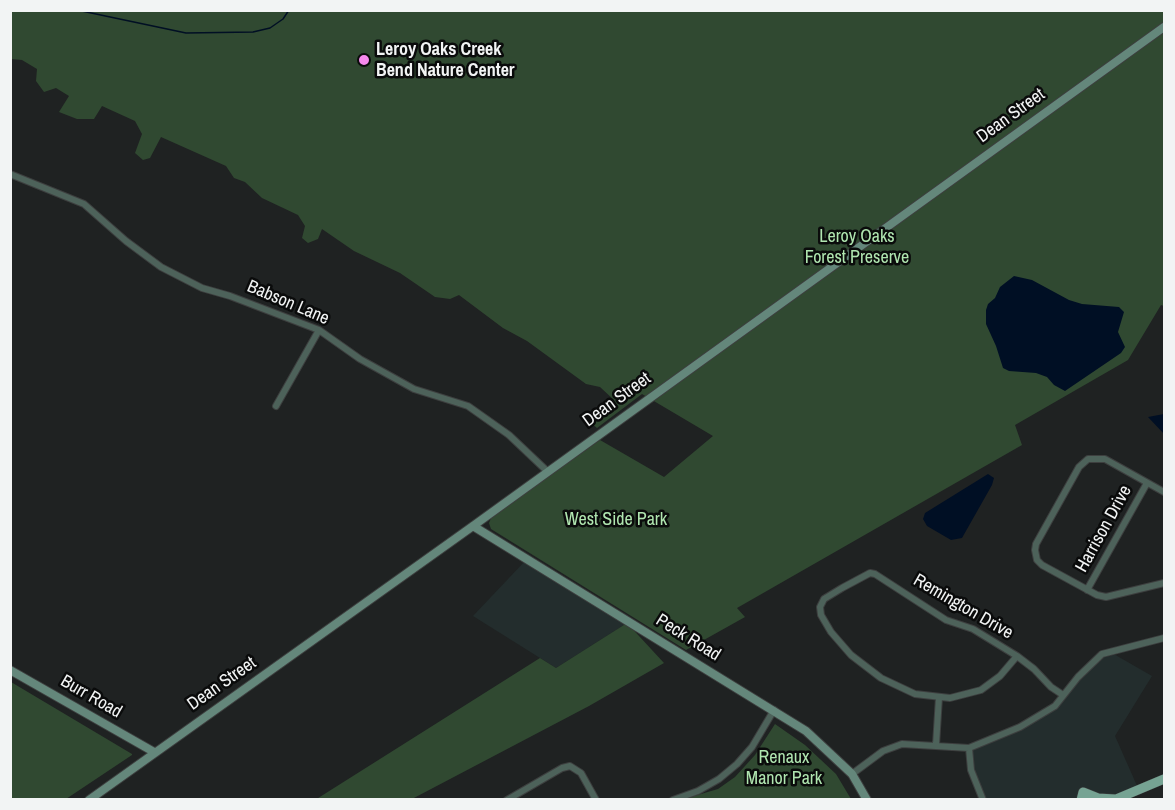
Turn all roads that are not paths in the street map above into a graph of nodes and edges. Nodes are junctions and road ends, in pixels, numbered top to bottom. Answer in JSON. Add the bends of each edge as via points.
{"nodes":[{"id":1,"x":1164,"y":27,"type":"edge"},
{"id":2,"x":10,"y":174,"type":"edge"},
{"id":3,"x":319,"y":330,"type":"junction"},
{"id":4,"x":276,"y":406,"type":"dead end"},
{"id":5,"x":547,"y":471,"type":"junction"},
{"id":6,"x":1147,"y":483,"type":"junction"},
{"id":7,"x":1164,"y":492,"type":"edge"},
{"id":8,"x":473,"y":526,"type":"junction"},
{"id":9,"x":1164,"y":583,"type":"edge"},
{"id":10,"x":1087,"y":590,"type":"junction"},
{"id":11,"x":1164,"y":638,"type":"edge"},
{"id":12,"x":1017,"y":656,"type":"junction"},
{"id":13,"x":10,"y":670,"type":"edge"},
{"id":14,"x":1063,"y":695,"type":"junction"},
{"id":15,"x":939,"y":697,"type":"junction"},
{"id":16,"x":774,"y":710,"type":"junction"},
{"id":17,"x":936,"y":745,"type":"junction"},
{"id":18,"x":969,"y":748,"type":"junction"},
{"id":19,"x":154,"y":752,"type":"junction"},
{"id":20,"x":852,"y":774,"type":"junction"},
{"id":21,"x":1164,"y":779,"type":"edge"},
{"id":22,"x":1114,"y":799,"type":"edge"},
{"id":23,"x":89,"y":800,"type":"edge"},
{"id":24,"x":507,"y":800,"type":"edge"},
{"id":25,"x":596,"y":800,"type":"edge"},
{"id":26,"x":673,"y":800,"type":"edge"},
{"id":27,"x":867,"y":800,"type":"edge"},
{"id":28,"x":982,"y":800,"type":"edge"},
{"id":29,"x":1082,"y":800,"type":"edge"}],
"edges":[{"from":1,"to":5,"type":"street","name":"Dean Street"},
{"from":2,"to":3,"type":"street","name":"Babson Lane","via":[[84,204],[126,242],[163,268],[202,288]]},
{"from":3,"to":4,"type":"street"},
{"from":3,"to":5,"type":"street","name":"Babson Lane","via":[[360,359],[414,389],[468,406],[510,435]]},
{"from":5,"to":8,"type":"street","name":"Dean Street"},
{"from":6,"to":7,"type":"street"},
{"from":6,"to":10,"type":"street","name":"Harrison Drive"},
{"from":6,"to":10,"type":"street","via":[[1105,459],[1088,459],[1079,467],[1035,550],[1042,565]]},
{"from":8,"to":16,"type":"street","name":"Peck Road"},
{"from":8,"to":19,"type":"street","name":"Dean Street"},
{"from":9,"to":10,"type":"street","via":[[1106,597]]},
{"from":11,"to":14,"type":"street","via":[[1102,654]]},
{"from":12,"to":14,"type":"street","name":"Remington Drive"},
{"from":12,"to":15,"type":"street","via":[[981,690]]},
{"from":12,"to":15,"type":"street","name":"Remington Drive","via":[[973,629],[946,620],[875,574],[870,573],[824,598],[821,615],[851,655],[881,678],[915,694]]},
{"from":13,"to":19,"type":"street","name":"Burr Road"},
{"from":14,"to":18,"type":"street","via":[[1055,706],[1020,727]]},
{"from":15,"to":17,"type":"street"},
{"from":16,"to":20,"type":"street","name":"Peck Road","via":[[806,731]]},
{"from":16,"to":26,"type":"street","via":[[737,764],[698,791]]},
{"from":17,"to":18,"type":"street"},
{"from":17,"to":20,"type":"street","via":[[902,744],[883,751]]},
{"from":18,"to":28,"type":"street","via":[[971,770]]},
{"from":19,"to":23,"type":"street","name":"Dean Street"},
{"from":20,"to":27,"type":"street","name":"Peck Road"},
{"from":21,"to":22,"type":"main road"},
{"from":22,"to":29,"type":"main road","via":[[1083,792]]},
{"from":24,"to":25,"type":"street","via":[[570,766],[581,773]]}]}
